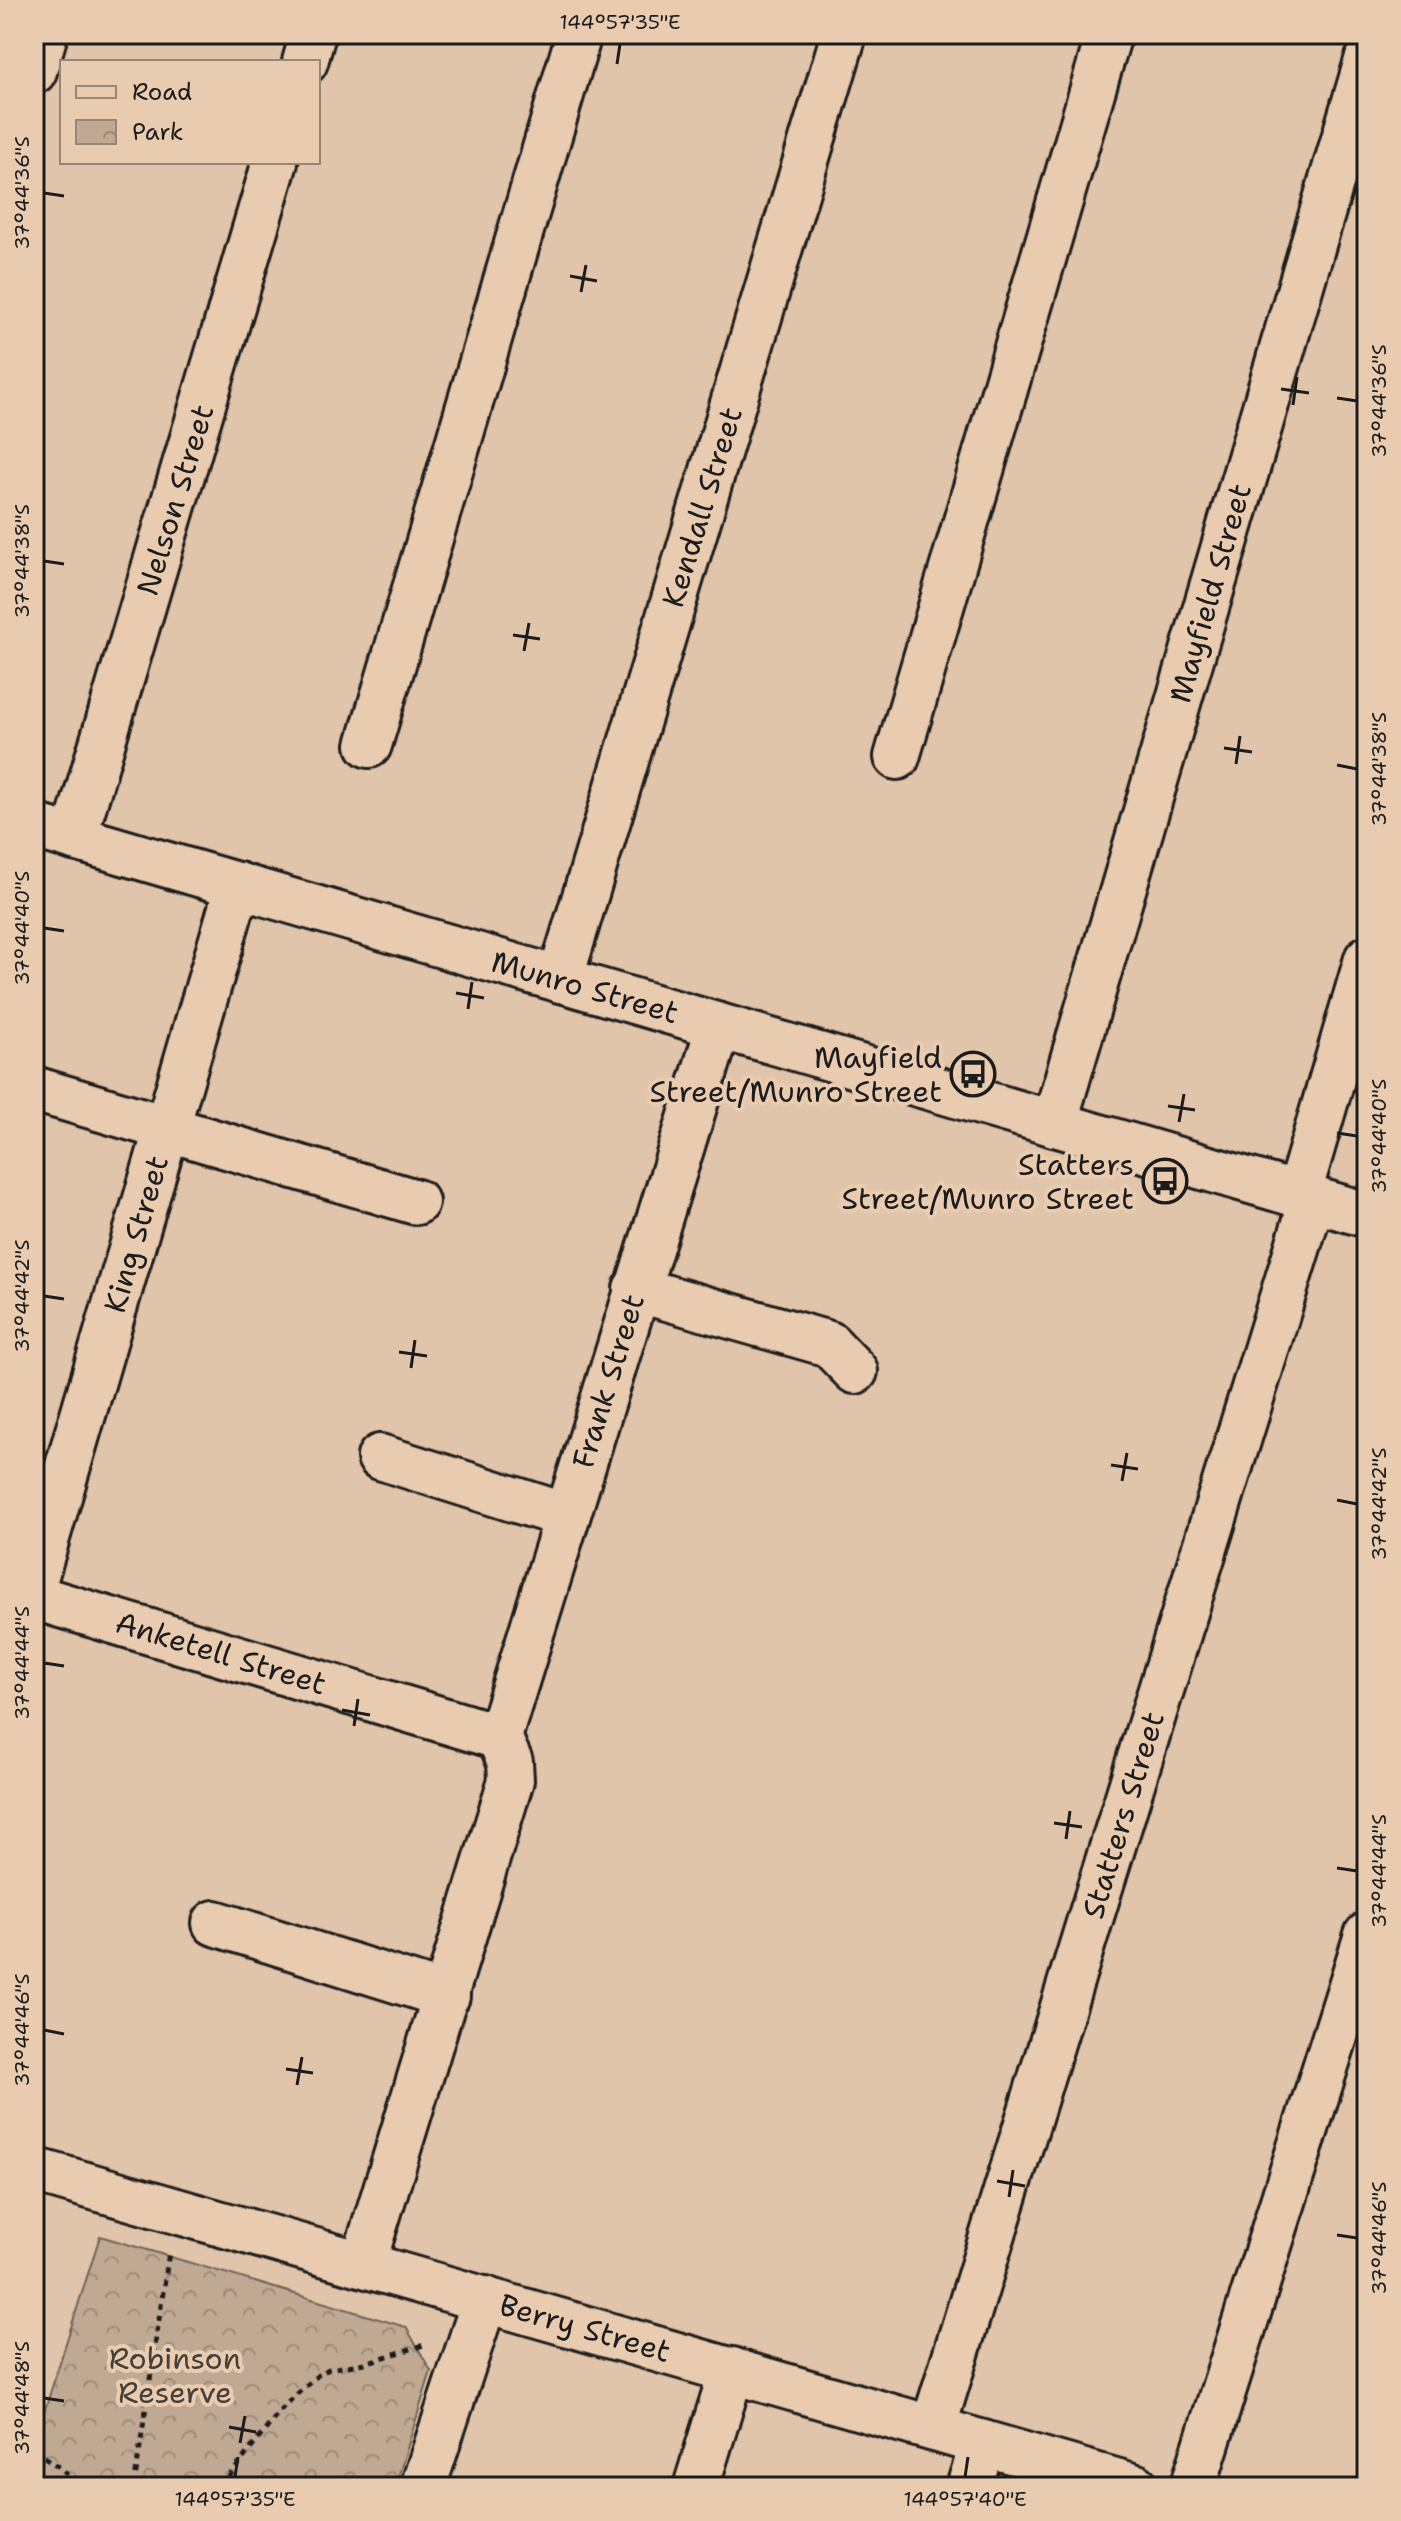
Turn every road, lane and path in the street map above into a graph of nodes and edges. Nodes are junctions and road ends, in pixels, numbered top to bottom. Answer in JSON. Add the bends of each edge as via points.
{"nodes":[{"id":1,"x":45,"y":34,"type":"edge"},
{"id":2,"x":313,"y":34,"type":"edge"},
{"id":3,"x":579,"y":34,"type":"edge"},
{"id":4,"x":844,"y":34,"type":"edge"},
{"id":5,"x":1109,"y":34,"type":"edge"},
{"id":6,"x":306,"y":60,"type":"edge"},
{"id":7,"x":1367,"y":61,"type":"edge"},
{"id":8,"x":34,"y":71,"type":"edge"},
{"id":9,"x":274,"y":164,"type":"edge"},
{"id":10,"x":369,"y":745,"type":"dead end"},
{"id":11,"x":897,"y":757,"type":"dead end"},
{"id":12,"x":54,"y":832,"type":"edge"},
{"id":13,"x":238,"y":885,"type":"junction"},
{"id":14,"x":1367,"y":959,"type":"edge"},
{"id":15,"x":560,"y":980,"type":"junction"},
{"id":16,"x":719,"y":1026,"type":"junction"},
{"id":17,"x":34,"y":1089,"type":"edge"},
{"id":18,"x":1054,"y":1124,"type":"junction"},
{"id":19,"x":166,"y":1130,"type":"junction"},
{"id":20,"x":1305,"y":1198,"type":"junction"},
{"id":21,"x":416,"y":1202,"type":"dead end"},
{"id":22,"x":1367,"y":1215,"type":"edge"},
{"id":23,"x":636,"y":1289,"type":"junction"},
{"id":24,"x":855,"y":1371,"type":"dead end"},
{"id":25,"x":380,"y":1457,"type":"dead end"},
{"id":26,"x":567,"y":1516,"type":"junction"},
{"id":27,"x":34,"y":1582,"type":"edge"},
{"id":28,"x":34,"y":1597,"type":"edge"},
{"id":29,"x":499,"y":1737,"type":"junction"},
{"id":30,"x":215,"y":1923,"type":"dead end"},
{"id":31,"x":1367,"y":1935,"type":"edge"},
{"id":32,"x":447,"y":1996,"type":"junction"},
{"id":33,"x":34,"y":2170,"type":"edge"},
{"id":34,"x":155,"y":2248,"type":"dead end"},
{"id":35,"x":363,"y":2264,"type":"junction"},
{"id":36,"x":485,"y":2299,"type":"junction"},
{"id":37,"x":435,"y":2339,"type":"dead end"},
{"id":38,"x":732,"y":2370,"type":"junction"},
{"id":39,"x":933,"y":2428,"type":"junction"},
{"id":40,"x":983,"y":2443,"type":"junction"},
{"id":41,"x":34,"y":2450,"type":"edge"},
{"id":42,"x":78,"y":2487,"type":"edge"},
{"id":43,"x":134,"y":2487,"type":"edge"},
{"id":44,"x":221,"y":2487,"type":"edge"},
{"id":45,"x":423,"y":2487,"type":"edge"},
{"id":46,"x":696,"y":2487,"type":"edge"},
{"id":47,"x":969,"y":2487,"type":"edge"},
{"id":48,"x":1136,"y":2487,"type":"edge"},
{"id":49,"x":1193,"y":2487,"type":"edge"}],
"edges":[{"from":1,"to":8,"type":"street"},
{"from":2,"to":6,"type":"street"},
{"from":3,"to":10,"type":"street"},
{"from":4,"to":15,"type":"street","name":"Kendall Street"},
{"from":5,"to":11,"type":"street"},
{"from":7,"to":18,"type":"street","name":"Mayfield Street"},
{"from":9,"to":12,"type":"street","name":"Nelson Street"},
{"from":12,"to":13,"type":"street","name":"Munro Street"},
{"from":13,"to":15,"type":"street","name":"Munro Street"},
{"from":13,"to":19,"type":"street","name":"King Street"},
{"from":14,"to":20,"type":"street","name":"Statters Street"},
{"from":15,"to":16,"type":"street","name":"Munro Street"},
{"from":16,"to":18,"type":"street","name":"Munro Street"},
{"from":16,"to":23,"type":"street","name":"Frank Street"},
{"from":17,"to":19,"type":"street"},
{"from":18,"to":20,"type":"street","name":"Munro Street"},
{"from":19,"to":21,"type":"street"},
{"from":19,"to":27,"type":"street","name":"King Street"},
{"from":20,"to":22,"type":"street","name":"Munro Street"},
{"from":20,"to":39,"type":"street","name":"Statters Street"},
{"from":23,"to":24,"type":"street","via":[[829,1344]]},
{"from":23,"to":26,"type":"street","name":"Frank Street"},
{"from":25,"to":26,"type":"street"},
{"from":26,"to":29,"type":"street","name":"Frank Street"},
{"from":28,"to":29,"type":"street","name":"Anketell Street"},
{"from":29,"to":32,"type":"street","via":[[511,1780]]},
{"from":30,"to":32,"type":"street"},
{"from":31,"to":49,"type":"street"},
{"from":32,"to":35,"type":"street"},
{"from":33,"to":35,"type":"street","name":"Berry Street"},
{"from":34,"to":43,"type":"path","via":[[170,2252]]},
{"from":35,"to":36,"type":"street","name":"Berry Street"},
{"from":36,"to":38,"type":"street","name":"Berry Street"},
{"from":36,"to":45,"type":"street"},
{"from":37,"to":44,"type":"path","via":[[319,2374],[284,2406]]},
{"from":38,"to":39,"type":"street","name":"Berry Street"},
{"from":38,"to":46,"type":"street"},
{"from":39,"to":40,"type":"street","name":"Berry Street"},
{"from":40,"to":47,"type":"street"},
{"from":40,"to":48,"type":"street","name":"Berry Street"},
{"from":41,"to":42,"type":"path"}]}
